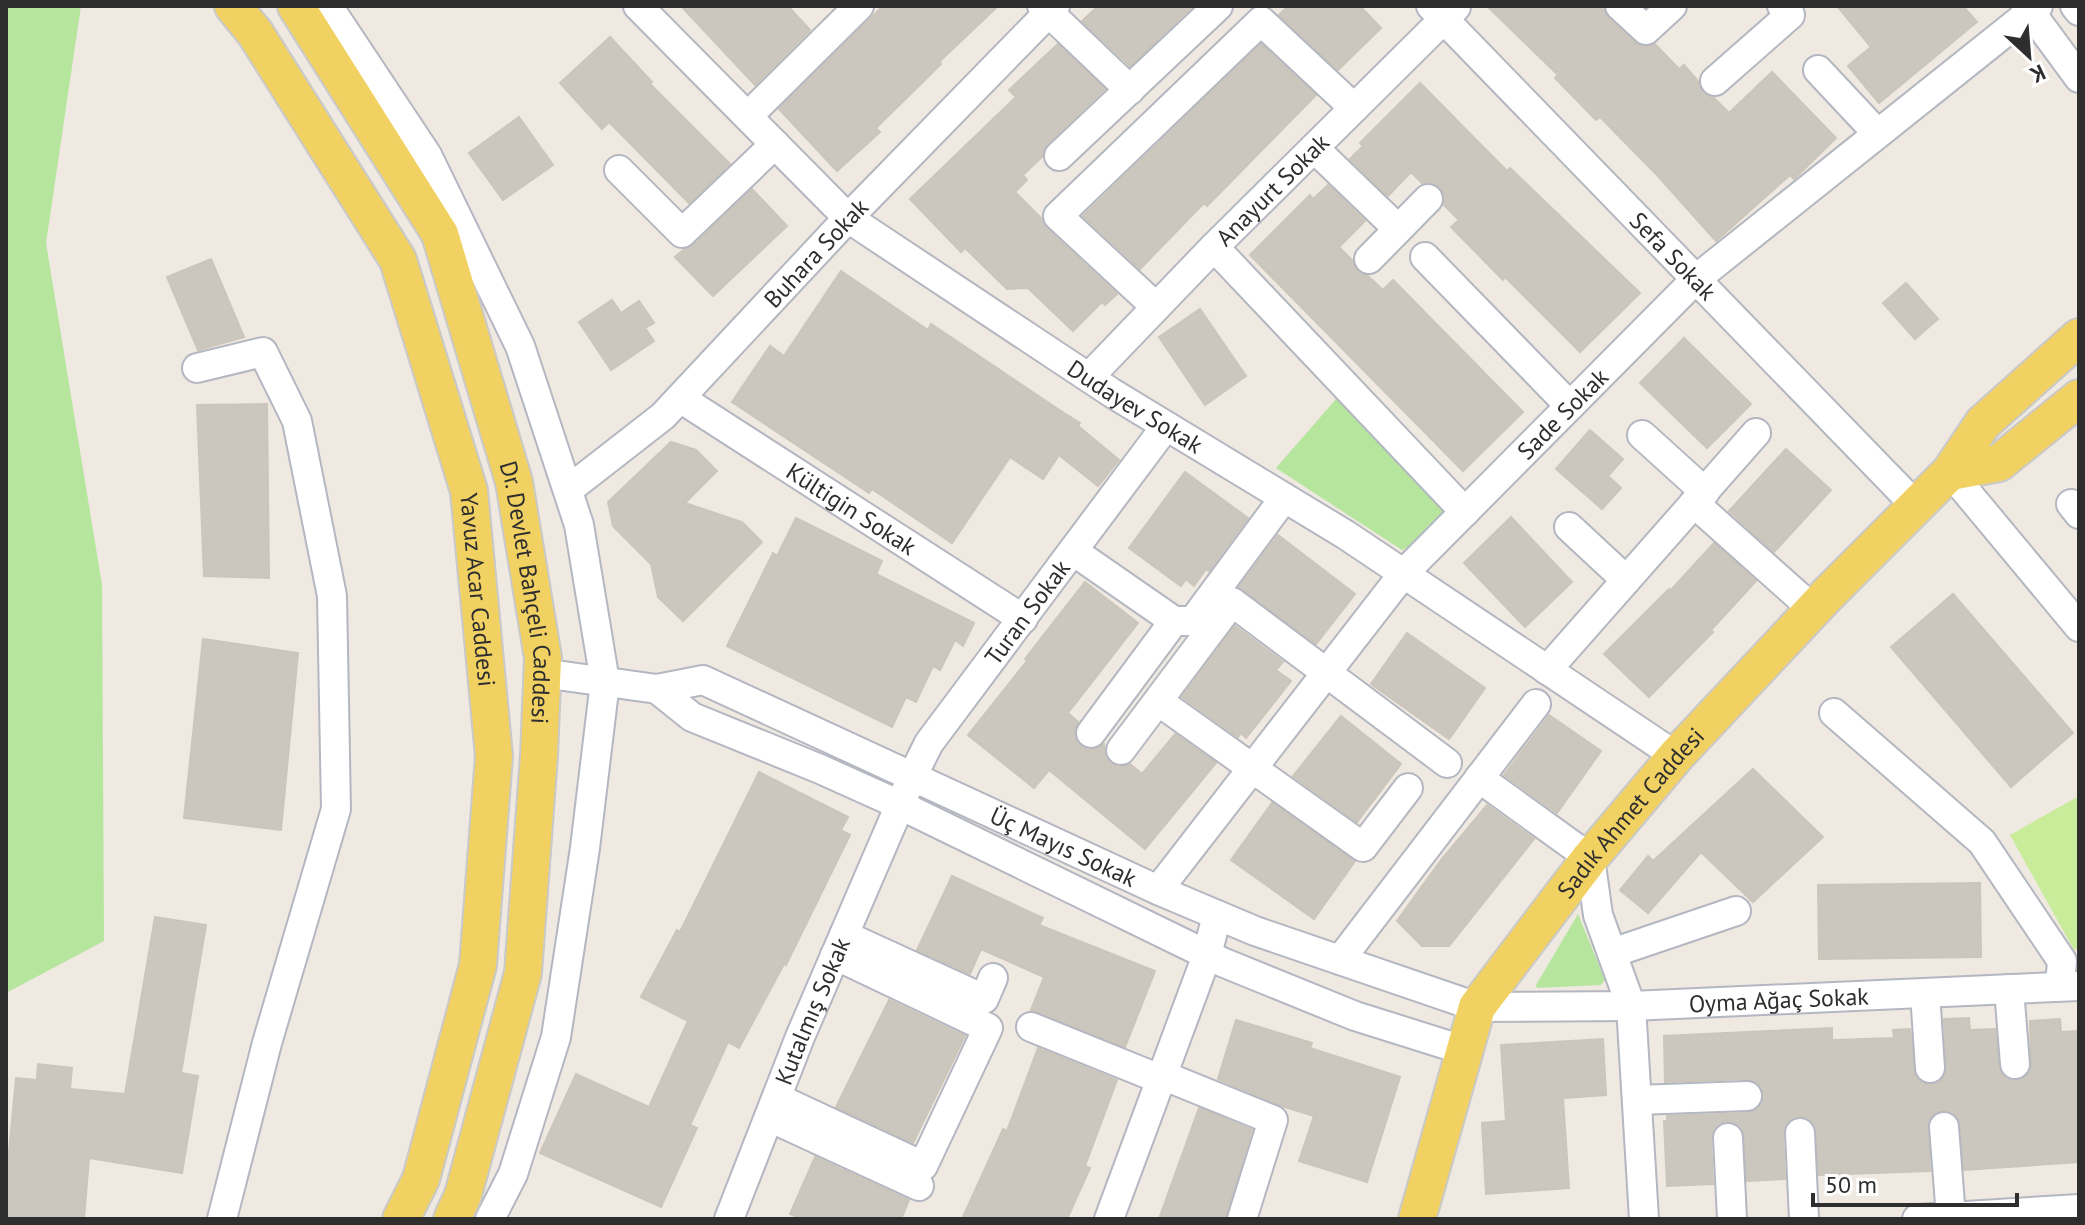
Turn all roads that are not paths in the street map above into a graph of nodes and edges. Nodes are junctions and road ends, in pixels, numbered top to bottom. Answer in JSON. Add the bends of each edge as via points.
{"nodes":[{"id":1,"x":233,"y":6,"type":"edge"},
{"id":2,"x":296,"y":6,"type":"edge"},
{"id":3,"x":328,"y":6,"type":"edge"},
{"id":4,"x":638,"y":6,"type":"edge"},
{"id":5,"x":859,"y":6,"type":"edge"},
{"id":6,"x":1620,"y":6,"type":"edge"},
{"id":7,"x":1672,"y":6,"type":"edge"},
{"id":8,"x":1782,"y":6,"type":"edge"},
{"id":9,"x":2075,"y":6,"type":"edge"},
{"id":10,"x":1049,"y":8,"type":"edge"},
{"id":11,"x":1211,"y":8,"type":"edge"},
{"id":12,"x":2032,"y":8,"type":"edge"},
{"id":13,"x":1444,"y":10,"type":"edge"},
{"id":14,"x":2079,"y":11,"type":"edge"},
{"id":15,"x":1818,"y":70,"type":"dead end"},
{"id":16,"x":2079,"y":78,"type":"edge"},
{"id":17,"x":1715,"y":81,"type":"dead end"},
{"id":18,"x":1130,"y":90,"type":"junction"},
{"id":19,"x":1354,"y":108,"type":"junction"},
{"id":20,"x":748,"y":116,"type":"junction"},
{"id":21,"x":1877,"y":133,"type":"junction"},
{"id":22,"x":775,"y":144,"type":"junction"},
{"id":23,"x":1314,"y":148,"type":"junction"},
{"id":24,"x":1059,"y":156,"type":"dead end"},
{"id":25,"x":619,"y":170,"type":"dead end"},
{"id":26,"x":1428,"y":199,"type":"dead end"},
{"id":27,"x":848,"y":218,"type":"junction"},
{"id":28,"x":1398,"y":229,"type":"junction"},
{"id":29,"x":1214,"y":247,"type":"junction"},
{"id":30,"x":1425,"y":257,"type":"dead end"},
{"id":31,"x":1369,"y":259,"type":"dead end"},
{"id":32,"x":1696,"y":279,"type":"junction"},
{"id":33,"x":1156,"y":307,"type":"junction"},
{"id":34,"x":2079,"y":337,"type":"edge"},
{"id":35,"x":197,"y":368,"type":"dead end"},
{"id":36,"x":1089,"y":377,"type":"junction"},
{"id":37,"x":680,"y":398,"type":"junction"},
{"id":38,"x":2079,"y":398,"type":"edge"},
{"id":39,"x":1570,"y":406,"type":"junction"},
{"id":40,"x":1166,"y":426,"type":"junction"},
{"id":41,"x":1756,"y":433,"type":"dead end"},
{"id":42,"x":1642,"y":435,"type":"dead end"},
{"id":43,"x":1950,"y":472,"type":"junction"},
{"id":44,"x":568,"y":490,"type":"junction"},
{"id":45,"x":1699,"y":497,"type":"junction"},
{"id":46,"x":1284,"y":498,"type":"junction"},
{"id":47,"x":1917,"y":507,"type":"junction"},
{"id":48,"x":1465,"y":512,"type":"junction"},
{"id":49,"x":1569,"y":527,"type":"dead end"},
{"id":50,"x":1073,"y":551,"type":"junction"},
{"id":51,"x":1403,"y":574,"type":"junction"},
{"id":52,"x":1626,"y":580,"type":"junction"},
{"id":53,"x":1814,"y":610,"type":"junction"},
{"id":54,"x":1023,"y":619,"type":"junction"},
{"id":55,"x":1174,"y":621,"type":"junction"},
{"id":56,"x":2079,"y":627,"type":"edge"},
{"id":57,"x":1547,"y":670,"type":"junction"},
{"id":58,"x":542,"y":673,"type":"junction"},
{"id":59,"x":1326,"y":673,"type":"junction"},
{"id":60,"x":605,"y":682,"type":"junction"},
{"id":61,"x":657,"y":689,"type":"junction"},
{"id":62,"x":1158,"y":701,"type":"junction"},
{"id":63,"x":1536,"y":704,"type":"dead end"},
{"id":64,"x":1834,"y":713,"type":"dead end"},
{"id":65,"x":1091,"y":733,"type":"dead end"},
{"id":66,"x":1121,"y":750,"type":"dead end"},
{"id":67,"x":1676,"y":756,"type":"junction"},
{"id":68,"x":1447,"y":763,"type":"dead end"},
{"id":69,"x":1251,"y":769,"type":"junction"},
{"id":70,"x":912,"y":777,"type":"junction"},
{"id":71,"x":1479,"y":778,"type":"junction"},
{"id":72,"x":1408,"y":788,"type":"dead end"},
{"id":73,"x":900,"y":805,"type":"junction"},
{"id":74,"x":1590,"y":858,"type":"junction"},
{"id":75,"x":1158,"y":890,"type":"junction"},
{"id":76,"x":1736,"y":911,"type":"dead end"},
{"id":77,"x":1217,"y":915,"type":"junction"},
{"id":78,"x":840,"y":945,"type":"junction"},
{"id":79,"x":1612,"y":953,"type":"junction"},
{"id":80,"x":1207,"y":955,"type":"junction"},
{"id":81,"x":1340,"y":960,"type":"junction"},
{"id":82,"x":993,"y":978,"type":"dead end"},
{"id":83,"x":2069,"y":986,"type":"edge"},
{"id":84,"x":2009,"y":989,"type":"junction"},
{"id":85,"x":1925,"y":993,"type":"junction"},
{"id":86,"x":1631,"y":1006,"type":"junction"},
{"id":87,"x":1477,"y":1007,"type":"junction"},
{"id":88,"x":1031,"y":1027,"type":"dead end"},
{"id":89,"x":1463,"y":1050,"type":"junction"},
{"id":90,"x":2015,"y":1064,"type":"dead end"},
{"id":91,"x":1930,"y":1068,"type":"dead end"},
{"id":92,"x":1161,"y":1077,"type":"junction"},
{"id":93,"x":1747,"y":1096,"type":"dead end"},
{"id":94,"x":1637,"y":1100,"type":"junction"},
{"id":95,"x":773,"y":1108,"type":"junction"},
{"id":96,"x":1944,"y":1127,"type":"dead end"},
{"id":97,"x":1800,"y":1133,"type":"dead end"},
{"id":98,"x":1728,"y":1138,"type":"dead end"},
{"id":99,"x":919,"y":1186,"type":"dead end"},
{"id":100,"x":2079,"y":1209,"type":"edge"},
{"id":101,"x":1936,"y":1218,"type":"edge"},
{"id":102,"x":222,"y":1219,"type":"edge"},
{"id":103,"x":401,"y":1219,"type":"edge"},
{"id":104,"x":452,"y":1219,"type":"edge"},
{"id":105,"x":490,"y":1219,"type":"edge"},
{"id":106,"x":729,"y":1219,"type":"edge"},
{"id":107,"x":1109,"y":1219,"type":"edge"},
{"id":108,"x":1242,"y":1219,"type":"edge"},
{"id":109,"x":1417,"y":1219,"type":"edge"},
{"id":110,"x":1644,"y":1219,"type":"edge"},
{"id":111,"x":1732,"y":1219,"type":"edge"},
{"id":112,"x":1804,"y":1219,"type":"edge"}],
"edges":[{"from":1,"to":103,"type":"main road","name":"Yavuz Acar Caddesi","via":[[398,260],[469,491],[494,756],[478,965],[421,1179]]},
{"from":2,"to":58,"type":"main road","name":"Dr. Devlet Bahçeli Caddesi","via":[[440,234],[514,482]]},
{"from":3,"to":44,"type":"street","via":[[427,155],[520,346]]},
{"from":4,"to":20,"type":"street","name":"Dudayev Sokak"},
{"from":5,"to":20,"type":"street"},
{"from":6,"to":7,"type":"street","via":[[1646,30]]},
{"from":8,"to":17,"type":"street","via":[[1790,15]]},
{"from":9,"to":14,"type":"street"},
{"from":10,"to":18,"type":"street"},
{"from":10,"to":27,"type":"street","name":"Buhara Sokak"},
{"from":11,"to":18,"type":"street"},
{"from":12,"to":16,"type":"street"},
{"from":12,"to":21,"type":"street","name":"Sade Sokak"},
{"from":13,"to":19,"type":"street","name":"Anayurt Sokak"},
{"from":13,"to":32,"type":"street","name":"Sefa Sokak"},
{"from":15,"to":21,"type":"street"},
{"from":18,"to":24,"type":"street"},
{"from":19,"to":23,"type":"street","name":"Anayurt Sokak"},
{"from":19,"to":33,"type":"street","via":[[1261,21],[1058,216]]},
{"from":20,"to":22,"type":"street","name":"Dudayev Sokak"},
{"from":21,"to":32,"type":"street","name":"Sade Sokak"},
{"from":22,"to":25,"type":"street","via":[[682,233]]},
{"from":22,"to":27,"type":"street","name":"Dudayev Sokak"},
{"from":23,"to":28,"type":"street"},
{"from":23,"to":29,"type":"street","name":"Anayurt Sokak"},
{"from":26,"to":28,"type":"street"},
{"from":27,"to":36,"type":"street","name":"Dudayev Sokak"},
{"from":27,"to":37,"type":"street","name":"Buhara Sokak"},
{"from":28,"to":31,"type":"street"},
{"from":29,"to":33,"type":"street","name":"Anayurt Sokak"},
{"from":29,"to":48,"type":"street"},
{"from":30,"to":39,"type":"street"},
{"from":32,"to":39,"type":"street","name":"Sade Sokak"},
{"from":32,"to":47,"type":"street","name":"Sefa Sokak"},
{"from":33,"to":36,"type":"street","name":"Anayurt Sokak"},
{"from":34,"to":43,"type":"main road","name":"Sadık Ahmet Caddesi","via":[[1983,423]]},
{"from":35,"to":102,"type":"street","via":[[263,352],[297,421],[332,596],[336,809]]},
{"from":36,"to":40,"type":"street","name":"Dudayev Sokak"},
{"from":37,"to":44,"type":"street","name":"Buhara Sokak"},
{"from":37,"to":54,"type":"street","name":"Kültigin Sokak"},
{"from":38,"to":43,"type":"main road","via":[[1999,463]]},
{"from":39,"to":48,"type":"street","name":"Sade Sokak"},
{"from":40,"to":46,"type":"street","name":"Dudayev Sokak"},
{"from":40,"to":50,"type":"street","name":"Turan Sokak"},
{"from":41,"to":45,"type":"street"},
{"from":42,"to":45,"type":"street"},
{"from":43,"to":47,"type":"main road","name":"Sadık Ahmet Caddesi"},
{"from":43,"to":56,"type":"street"},
{"from":44,"to":60,"type":"street","via":[[579,525]]},
{"from":45,"to":52,"type":"street"},
{"from":45,"to":53,"type":"street"},
{"from":46,"to":51,"type":"street","name":"Dudayev Sokak"},
{"from":46,"to":55,"type":"street","via":[[1193,621]]},
{"from":47,"to":53,"type":"main road","name":"Sadık Ahmet Caddesi"},
{"from":48,"to":51,"type":"street","name":"Sade Sokak"},
{"from":49,"to":52,"type":"street"},
{"from":50,"to":54,"type":"street","name":"Turan Sokak"},
{"from":50,"to":55,"type":"street"},
{"from":51,"to":57,"type":"street","name":"Dudayev Sokak"},
{"from":51,"to":59,"type":"street","name":"Sade Sokak"},
{"from":52,"to":57,"type":"street"},
{"from":53,"to":67,"type":"main road","name":"Sadık Ahmet Caddesi"},
{"from":54,"to":70,"type":"street","name":"Turan Sokak","via":[[929,743]]},
{"from":55,"to":65,"type":"street"},
{"from":57,"to":67,"type":"street","name":"Dudayev Sokak"},
{"from":58,"to":60,"type":"street","name":"Üç Mayıs Sokak"},
{"from":58,"to":104,"type":"main road","name":"Dr. Devlet Bahçeli Caddesi","via":[[523,973]]},
{"from":59,"to":62,"type":"street","via":[[1232,602]]},
{"from":59,"to":68,"type":"street"},
{"from":59,"to":69,"type":"street","name":"Sade Sokak"},
{"from":60,"to":61,"type":"street","name":"Üç Mayıs Sokak"},
{"from":60,"to":105,"type":"street","via":[[556,1037],[513,1174]]},
{"from":61,"to":70,"type":"street","name":"Üç Mayıs Sokak","via":[[703,680]]},
{"from":61,"to":73,"type":"street","name":"Üç Mayıs Sokak","via":[[692,717]]},
{"from":62,"to":66,"type":"street"},
{"from":62,"to":69,"type":"street"},
{"from":63,"to":71,"type":"street"},
{"from":64,"to":83,"type":"street","via":[[1982,842],[2062,961]]},
{"from":67,"to":74,"type":"main road","name":"Sadık Ahmet Caddesi"},
{"from":69,"to":72,"type":"street","via":[[1363,847]]},
{"from":69,"to":75,"type":"street","name":"Sade Sokak"},
{"from":70,"to":73,"type":"street","name":"Turan Sokak"},
{"from":70,"to":75,"type":"street","name":"Üç Mayıs Sokak"},
{"from":71,"to":74,"type":"street"},
{"from":71,"to":81,"type":"street"},
{"from":73,"to":78,"type":"street","name":"Kutalmış Sokak"},
{"from":73,"to":80,"type":"street","name":"Üç Mayıs Sokak"},
{"from":74,"to":79,"type":"street","via":[[1598,915]]},
{"from":74,"to":87,"type":"main road","name":"Sadık Ahmet Caddesi"},
{"from":75,"to":77,"type":"street","name":"Üç Mayıs Sokak"},
{"from":76,"to":79,"type":"street"},
{"from":77,"to":80,"type":"street"},
{"from":77,"to":81,"type":"street","name":"Üç Mayıs Sokak"},
{"from":78,"to":82,"type":"street","via":[[984,999]]},
{"from":78,"to":95,"type":"street","name":"Kutalmış Sokak"},
{"from":78,"to":95,"type":"street","via":[[988,1028],[923,1166]]},
{"from":79,"to":86,"type":"street"},
{"from":80,"to":89,"type":"street","name":"Üç Mayıs Sokak","via":[[1355,1016]]},
{"from":80,"to":92,"type":"street"},
{"from":81,"to":87,"type":"street","name":"Üç Mayıs Sokak"},
{"from":83,"to":84,"type":"street","name":"Oyma Ağaç Sokak"},
{"from":84,"to":85,"type":"street","name":"Oyma Ağaç Sokak"},
{"from":84,"to":90,"type":"street"},
{"from":85,"to":86,"type":"street","name":"Oyma Ağaç Sokak"},
{"from":85,"to":91,"type":"street"},
{"from":86,"to":87,"type":"street","name":"Oyma Ağaç Sokak"},
{"from":86,"to":94,"type":"street"},
{"from":87,"to":89,"type":"main road","name":"Sadık Ahmet Caddesi"},
{"from":88,"to":92,"type":"street"},
{"from":89,"to":109,"type":"main road","name":"Sadık Ahmet Caddesi"},
{"from":92,"to":107,"type":"street"},
{"from":92,"to":108,"type":"street","via":[[1273,1120]]},
{"from":93,"to":94,"type":"street"},
{"from":94,"to":110,"type":"street"},
{"from":95,"to":99,"type":"street"},
{"from":95,"to":106,"type":"street","name":"Kutalmış Sokak"},
{"from":96,"to":101,"type":"street"},
{"from":97,"to":112,"type":"street"},
{"from":98,"to":111,"type":"street"},
{"from":100,"to":101,"type":"street"}]}
